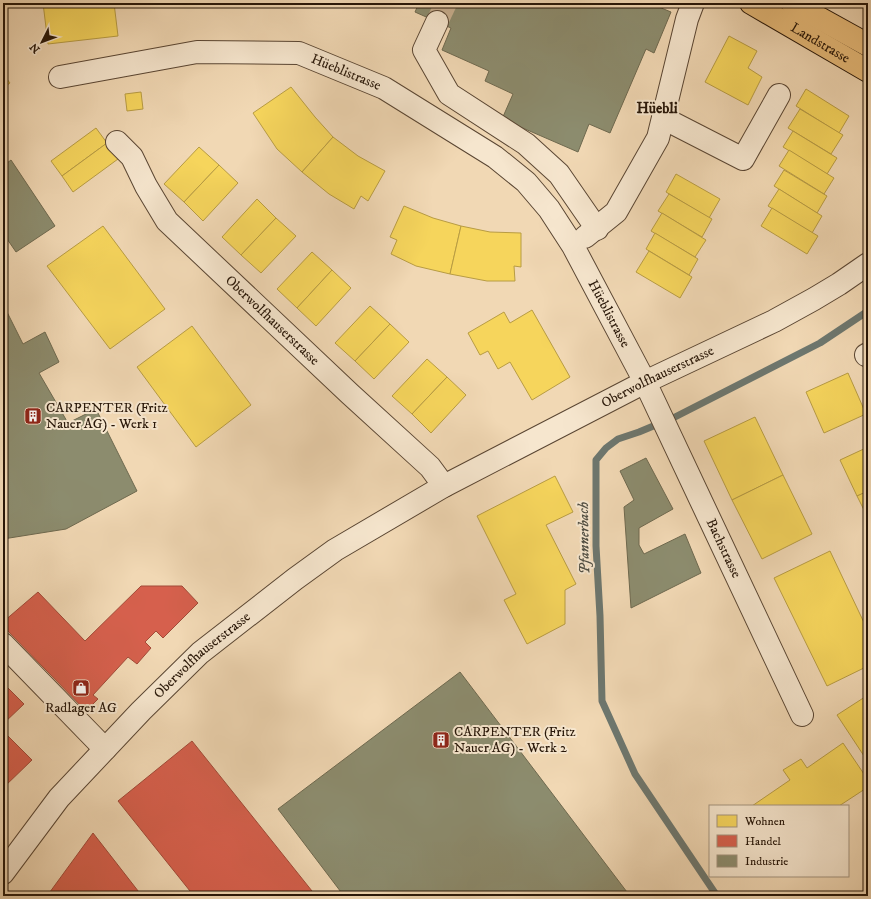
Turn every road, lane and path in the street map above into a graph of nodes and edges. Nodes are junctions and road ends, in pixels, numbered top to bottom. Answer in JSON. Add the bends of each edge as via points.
{"nodes":[{"id":1,"x":693,"y":3,"type":"edge"},
{"id":2,"x":752,"y":3,"type":"edge"},
{"id":3,"x":792,"y":3,"type":"edge"},
{"id":4,"x":437,"y":22,"type":"tunnel mouth"},
{"id":5,"x":868,"y":45,"type":"edge"},
{"id":6,"x":868,"y":71,"type":"edge"},
{"id":7,"x":60,"y":77,"type":"dead end"},
{"id":8,"x":779,"y":95,"type":"dead end"},
{"id":9,"x":663,"y":118,"type":"junction"},
{"id":10,"x":117,"y":142,"type":"dead end"},
{"id":11,"x":597,"y":229,"type":"junction"},
{"id":12,"x":573,"y":246,"type":"junction"},
{"id":13,"x":868,"y":264,"type":"edge"},
{"id":14,"x":645,"y":382,"type":"junction"},
{"id":15,"x":444,"y":486,"type":"junction"},
{"id":16,"x":3,"y":644,"type":"edge"},
{"id":17,"x":802,"y":715,"type":"dead end"},
{"id":18,"x":105,"y":749,"type":"junction"},
{"id":19,"x":3,"y":873,"type":"edge"}],
"edges":[{"from":1,"to":9,"type":"street"},
{"from":2,"to":6,"type":"main road","name":"Landstrasse"},
{"from":3,"to":5,"type":"main road","name":"Landstrasse"},
{"from":4,"to":11,"type":"street","via":[[424,50],[450,94],[526,144],[559,174]]},
{"from":7,"to":12,"type":"street","name":"Hüeblistrasse","via":[[197,52],[299,53],[384,88],[495,157],[549,209]]},
{"from":8,"to":9,"type":"street","via":[[743,159]]},
{"from":9,"to":11,"type":"street","via":[[658,138],[616,212]]},
{"from":10,"to":15,"type":"street","name":"Oberwolfhauserstrasse","via":[[132,157],[167,221],[430,467]]},
{"from":11,"to":12,"type":"street"},
{"from":12,"to":14,"type":"street","name":"Hüeblistrasse"},
{"from":13,"to":14,"type":"street","name":"Oberwolfhauserstrasse","via":[[814,299]]},
{"from":14,"to":15,"type":"street","name":"Oberwolfhauserstrasse"},
{"from":14,"to":17,"type":"street","name":"Bachstrasse"},
{"from":15,"to":18,"type":"street","name":"Oberwolfhauserstrasse","via":[[335,550],[200,653]]},
{"from":16,"to":18,"type":"street"},
{"from":18,"to":19,"type":"street","name":"Oberwolfhauserstrasse","via":[[59,798]]}]}
